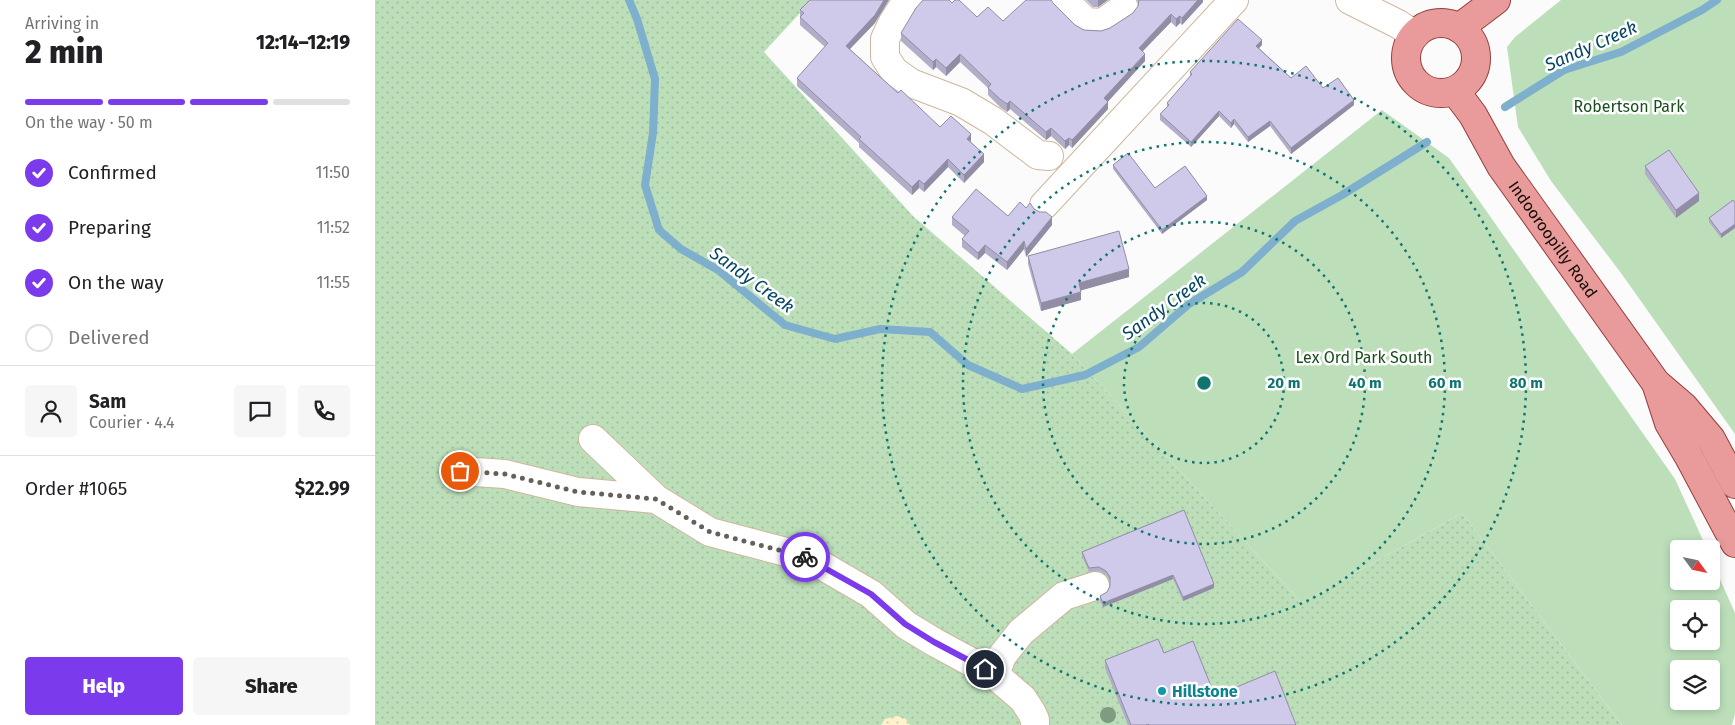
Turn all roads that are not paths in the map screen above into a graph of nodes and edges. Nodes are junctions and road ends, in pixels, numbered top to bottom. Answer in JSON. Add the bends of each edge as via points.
{"nodes":[{"id":1,"x":910,"y":0,"type":"edge"},
{"id":2,"x":1064,"y":0,"type":"edge"},
{"id":3,"x":1234,"y":0,"type":"edge"},
{"id":4,"x":1350,"y":0,"type":"edge"},
{"id":5,"x":1496,"y":0,"type":"edge"},
{"id":6,"x":1124,"y":8,"type":"dead end"},
{"id":7,"x":1459,"y":28,"type":"junction"},
{"id":8,"x":1415,"y":35,"type":"junction"},
{"id":9,"x":1455,"y":91,"type":"junction"},
{"id":10,"x":1049,"y":156,"type":"dead end"},
{"id":11,"x":1044,"y":205,"type":"dead end"},
{"id":12,"x":1656,"y":383,"type":"junction"},
{"id":13,"x":593,"y":439,"type":"dead end"},
{"id":14,"x":460,"y":471,"type":"dead end"},
{"id":15,"x":1735,"y":484,"type":"edge"},
{"id":16,"x":656,"y":499,"type":"junction"},
{"id":17,"x":1728,"y":511,"type":"edge"},
{"id":18,"x":1735,"y":543,"type":"edge"},
{"id":19,"x":1095,"y":586,"type":"dead end"},
{"id":20,"x":995,"y":675,"type":"junction"},
{"id":21,"x":1035,"y":725,"type":"edge"}],
"edges":[{"from":1,"to":10,"type":"street","via":[[885,39],[885,57],[894,71],[911,83],[961,102],[993,121],[1037,155]]},
{"from":2,"to":6,"type":"street","via":[[1086,22],[1102,23]]},
{"from":3,"to":11,"type":"street"},
{"from":4,"to":8,"type":"street"},
{"from":5,"to":7,"type":"main road"},
{"from":7,"to":8,"type":"main road","via":[[1431,24]]},
{"from":7,"to":9,"type":"main road","via":[[1467,34],[1476,55],[1471,76]]},
{"from":8,"to":9,"type":"main road","via":[[1406,56],[1412,79],[1431,92]]},
{"from":9,"to":12,"type":"main road","name":"Indooroopilly Road","via":[[1473,115],[1506,174]]},
{"from":12,"to":15,"type":"main road","name":"Indooroopilly Road","via":[[1684,407],[1711,439]]},
{"from":12,"to":17,"type":"main road","name":"Indooroopilly Road","via":[[1669,422]]},
{"from":13,"to":16,"type":"street"},
{"from":14,"to":16,"type":"street","via":[[505,474],[578,492]]},
{"from":16,"to":20,"type":"street","via":[[710,532],[809,558],[871,594],[905,624]]},
{"from":17,"to":18,"type":"main road","name":"Indooroopilly Road"},
{"from":19,"to":20,"type":"street","via":[[1064,596],[1021,632],[1002,656]]},
{"from":20,"to":21,"type":"street","via":[[1023,699],[1032,712]]}]}
